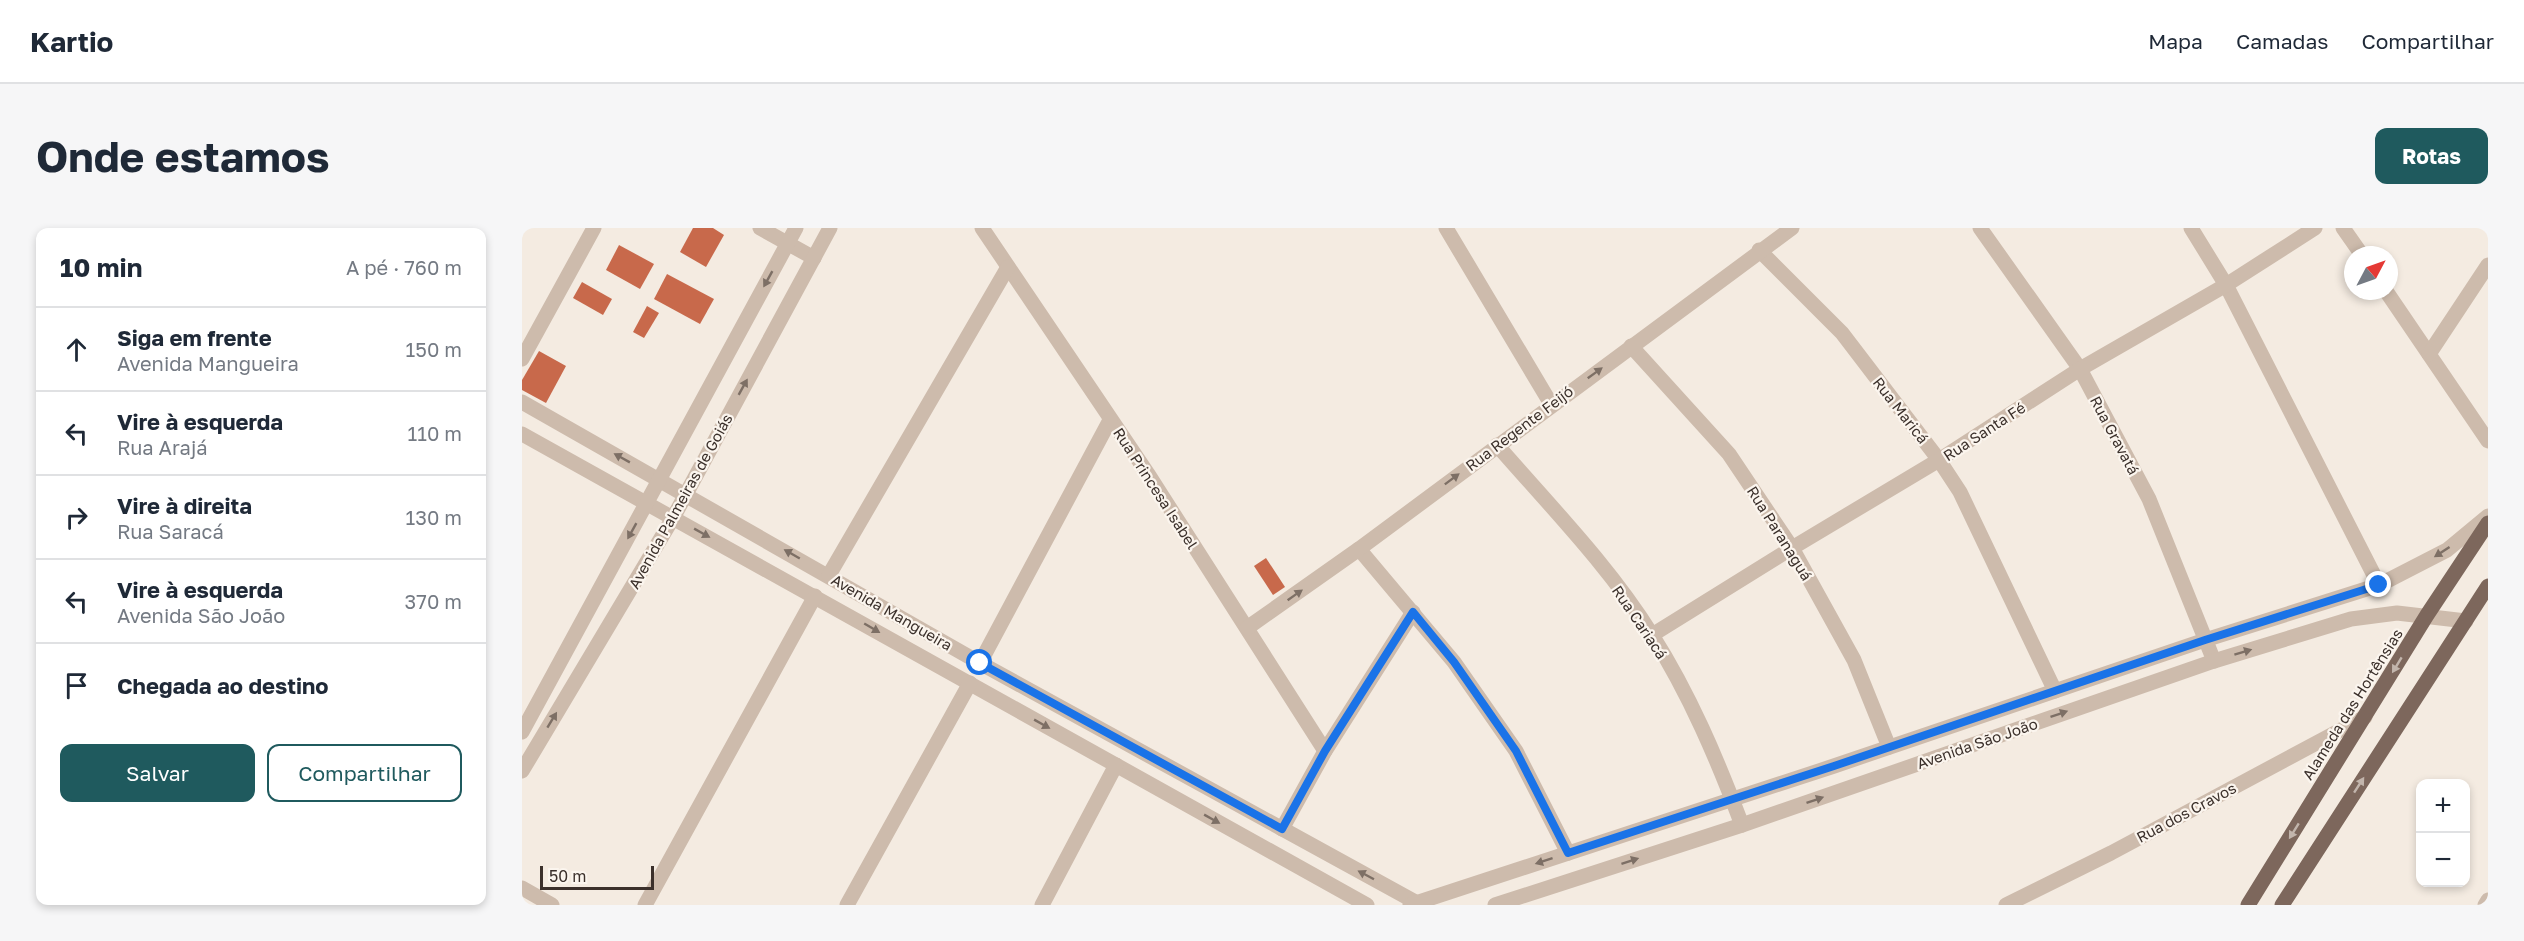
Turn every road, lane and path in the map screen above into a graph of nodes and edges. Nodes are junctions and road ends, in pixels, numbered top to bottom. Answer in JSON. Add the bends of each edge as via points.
{"nodes":[{"id":1,"x":594,"y":228,"type":"edge"},
{"id":2,"x":760,"y":228,"type":"edge"},
{"id":3,"x":796,"y":228,"type":"edge"},
{"id":4,"x":830,"y":228,"type":"edge"},
{"id":5,"x":982,"y":228,"type":"edge"},
{"id":6,"x":1446,"y":228,"type":"edge"},
{"id":7,"x":1792,"y":228,"type":"edge"},
{"id":8,"x":1980,"y":228,"type":"edge"},
{"id":9,"x":2191,"y":228,"type":"edge"},
{"id":10,"x":2315,"y":228,"type":"edge"},
{"id":11,"x":2343,"y":228,"type":"edge"},
{"id":12,"x":788,"y":243,"type":"junction"},
{"id":13,"x":2356,"y":246,"type":"edge"},
{"id":14,"x":1759,"y":250,"type":"junction"},
{"id":15,"x":814,"y":258,"type":"junction"},
{"id":16,"x":2488,"y":265,"type":"edge"},
{"id":17,"x":1008,"y":267,"type":"junction"},
{"id":18,"x":2226,"y":285,"type":"junction"},
{"id":19,"x":2392,"y":300,"type":"edge"},
{"id":20,"x":1631,"y":346,"type":"junction"},
{"id":21,"x":2429,"y":354,"type":"junction"},
{"id":22,"x":522,"y":359,"type":"edge"},
{"id":23,"x":2080,"y":369,"type":"junction"},
{"id":24,"x":522,"y":402,"type":"edge"},
{"id":25,"x":1551,"y":404,"type":"junction"},
{"id":26,"x":1110,"y":420,"type":"junction"},
{"id":27,"x":522,"y":434,"type":"edge"},
{"id":28,"x":2488,"y":441,"type":"edge"},
{"id":29,"x":1497,"y":445,"type":"junction"},
{"id":30,"x":1939,"y":460,"type":"junction"},
{"id":31,"x":659,"y":479,"type":"junction"},
{"id":32,"x":686,"y":494,"type":"junction"},
{"id":33,"x":647,"y":503,"type":"junction"},
{"id":34,"x":2488,"y":516,"type":"edge"},
{"id":35,"x":673,"y":518,"type":"junction"},
{"id":36,"x":2488,"y":523,"type":"edge"},
{"id":37,"x":1792,"y":548,"type":"junction"},
{"id":38,"x":1359,"y":549,"type":"junction"},
{"id":39,"x":829,"y":575,"type":"junction"},
{"id":40,"x":2379,"y":585,"type":"junction"},
{"id":41,"x":2488,"y":586,"type":"edge"},
{"id":42,"x":815,"y":596,"type":"junction"},
{"id":43,"x":1413,"y":612,"type":"junction"},
{"id":44,"x":2427,"y":615,"type":"junction"},
{"id":45,"x":2466,"y":621,"type":"junction"},
{"id":46,"x":1247,"y":628,"type":"junction"},
{"id":47,"x":1652,"y":635,"type":"junction"},
{"id":48,"x":2205,"y":640,"type":"junction"},
{"id":49,"x":2214,"y":661,"type":"junction"},
{"id":50,"x":980,"y":663,"type":"junction"},
{"id":51,"x":970,"y":683,"type":"junction"},
{"id":52,"x":2055,"y":691,"type":"junction"},
{"id":53,"x":2365,"y":717,"type":"junction"},
{"id":54,"x":522,"y":732,"type":"edge"},
{"id":55,"x":1889,"y":747,"type":"junction"},
{"id":56,"x":1325,"y":751,"type":"junction"},
{"id":57,"x":1116,"y":765,"type":"junction"},
{"id":58,"x":522,"y":771,"type":"edge"},
{"id":59,"x":1732,"y":799,"type":"junction"},
{"id":60,"x":1742,"y":825,"type":"junction"},
{"id":61,"x":1282,"y":829,"type":"junction"},
{"id":62,"x":1568,"y":853,"type":"junction"},
{"id":63,"x":522,"y":888,"type":"edge"},
{"id":64,"x":2488,"y":900,"type":"edge"},
{"id":65,"x":1416,"y":904,"type":"edge"},
{"id":66,"x":552,"y":905,"type":"edge"},
{"id":67,"x":645,"y":905,"type":"edge"},
{"id":68,"x":847,"y":905,"type":"edge"},
{"id":69,"x":1042,"y":905,"type":"edge"},
{"id":70,"x":1367,"y":905,"type":"edge"},
{"id":71,"x":1494,"y":905,"type":"edge"},
{"id":72,"x":2006,"y":905,"type":"edge"},
{"id":73,"x":2248,"y":905,"type":"edge"},
{"id":74,"x":2282,"y":905,"type":"edge"},
{"id":75,"x":2485,"y":905,"type":"edge"}],
"edges":[{"from":1,"to":22,"type":"street"},
{"from":2,"to":12,"type":"street"},
{"from":3,"to":12,"type":"street","name":"Avenida Palmeiras de Goiás"},
{"from":4,"to":15,"type":"street","name":"Avenida Palmeiras de Goiás"},
{"from":5,"to":17,"type":"street","name":"Rua Princesa Isabel"},
{"from":6,"to":25,"type":"street"},
{"from":7,"to":14,"type":"street","name":"Rua Regente Feijó"},
{"from":8,"to":23,"type":"street","name":"Rua Gravatá"},
{"from":9,"to":18,"type":"street"},
{"from":10,"to":18,"type":"street","name":"Rua Santa Fé"},
{"from":11,"to":13,"type":"street"},
{"from":12,"to":15,"type":"street"},
{"from":12,"to":31,"type":"street","name":"Avenida Palmeiras de Goiás","one_way":true},
{"from":14,"to":20,"type":"street","name":"Rua Regente Feijó"},
{"from":14,"to":30,"type":"street","name":"Rua Maricá","via":[[1842,333]]},
{"from":32,"to":15,"type":"street","name":"Avenida Palmeiras de Goiás","one_way":true},
{"from":16,"to":21,"type":"street"},
{"from":17,"to":26,"type":"street","name":"Rua Princesa Isabel"},
{"from":17,"to":39,"type":"street"},
{"from":18,"to":23,"type":"street","name":"Rua Santa Fé"},
{"from":18,"to":40,"type":"street"},
{"from":19,"to":21,"type":"street"},
{"from":25,"to":20,"type":"street","name":"Rua Regente Feijó","one_way":true},
{"from":20,"to":37,"type":"street","name":"Rua Paranaguá","via":[[1729,454]]},
{"from":21,"to":28,"type":"street"},
{"from":23,"to":30,"type":"street","name":"Rua Santa Fé"},
{"from":23,"to":48,"type":"street","name":"Rua Gravatá","via":[[2149,499]]},
{"from":31,"to":24,"type":"street","name":"Avenida Mangueira","one_way":true},
{"from":25,"to":29,"type":"street","name":"Rua Regente Feijó"},
{"from":26,"to":46,"type":"street","name":"Rua Princesa Isabel"},
{"from":26,"to":50,"type":"street"},
{"from":27,"to":33,"type":"street","name":"Avenida Mangueira"},
{"from":38,"to":29,"type":"street","name":"Rua Regente Feijó","one_way":true},
{"from":29,"to":47,"type":"street","name":"Rua Cariacá","via":[[1610,576]]},
{"from":30,"to":37,"type":"street","name":"Rua Santa Fé"},
{"from":30,"to":52,"type":"street","name":"Rua Maricá","via":[[1960,492]]},
{"from":31,"to":32,"type":"street","name":"Avenida Mangueira"},
{"from":31,"to":33,"type":"street","name":"Avenida Palmeiras de Goiás"},
{"from":32,"to":35,"type":"street","name":"Avenida Palmeiras de Goiás"},
{"from":39,"to":32,"type":"street","name":"Avenida Mangueira","one_way":true},
{"from":33,"to":35,"type":"street","name":"Avenida Mangueira"},
{"from":33,"to":54,"type":"street","name":"Avenida Palmeiras de Goiás","one_way":true},
{"from":34,"to":40,"type":"street","name":"Avenida São João","one_way":true,"via":[[2446,550]]},
{"from":35,"to":42,"type":"street","name":"Avenida Mangueira","one_way":true},
{"from":58,"to":35,"type":"street","name":"Avenida Palmeiras de Goiás","one_way":true},
{"from":36,"to":44,"type":"main road","name":"Alameda das Hortênsias"},
{"from":37,"to":47,"type":"street","name":"Rua Santa Fé"},
{"from":37,"to":55,"type":"street","name":"Rua Paranaguá","via":[[1854,660]]},
{"from":38,"to":43,"type":"street"},
{"from":46,"to":38,"type":"street","name":"Rua Regente Feijó","one_way":true},
{"from":39,"to":50,"type":"street","name":"Avenida Mangueira"},
{"from":40,"to":48,"type":"street","name":"Avenida São João"},
{"from":41,"to":45,"type":"main road"},
{"from":42,"to":51,"type":"street","name":"Avenida Mangueira","one_way":true},
{"from":42,"to":67,"type":"street"},
{"from":43,"to":56,"type":"street"},
{"from":43,"to":62,"type":"street","via":[[1454,662],[1516,751]]},
{"from":44,"to":45,"type":"street","name":"Avenida São João"},
{"from":49,"to":44,"type":"street","name":"Avenida São João","one_way":true,"via":[[2351,619],[2397,613]]},
{"from":44,"to":53,"type":"main road","name":"Alameda das Hortênsias","one_way":true},
{"from":74,"to":45,"type":"main road","one_way":true},
{"from":46,"to":56,"type":"street","name":"Rua Princesa Isabel"},
{"from":47,"to":59,"type":"street","name":"Rua Cariacá","via":[[1708,738]]},
{"from":48,"to":49,"type":"street","name":"Rua Gravatá"},
{"from":48,"to":52,"type":"street","name":"Avenida São João"},
{"from":60,"to":49,"type":"street","name":"Avenida São João","one_way":true},
{"from":50,"to":61,"type":"street","name":"Avenida Mangueira"},
{"from":51,"to":57,"type":"street","name":"Avenida Mangueira","one_way":true},
{"from":51,"to":68,"type":"street"},
{"from":52,"to":55,"type":"street","name":"Avenida São João"},
{"from":53,"to":72,"type":"street","name":"Rua dos Cravos"},
{"from":53,"to":73,"type":"main road","name":"Alameda das Hortênsias","one_way":true},
{"from":55,"to":59,"type":"street","name":"Avenida São João"},
{"from":56,"to":61,"type":"street"},
{"from":57,"to":69,"type":"street"},
{"from":57,"to":70,"type":"street","name":"Avenida Mangueira","one_way":true},
{"from":59,"to":60,"type":"street","name":"Rua Cariacá"},
{"from":59,"to":62,"type":"street","name":"Avenida São João"},
{"from":71,"to":60,"type":"street","name":"Avenida São João","one_way":true},
{"from":65,"to":61,"type":"street","name":"Avenida Mangueira","one_way":true},
{"from":62,"to":65,"type":"street","name":"Avenida São João","one_way":true},
{"from":63,"to":66,"type":"street"},
{"from":64,"to":75,"type":"street"}]}
